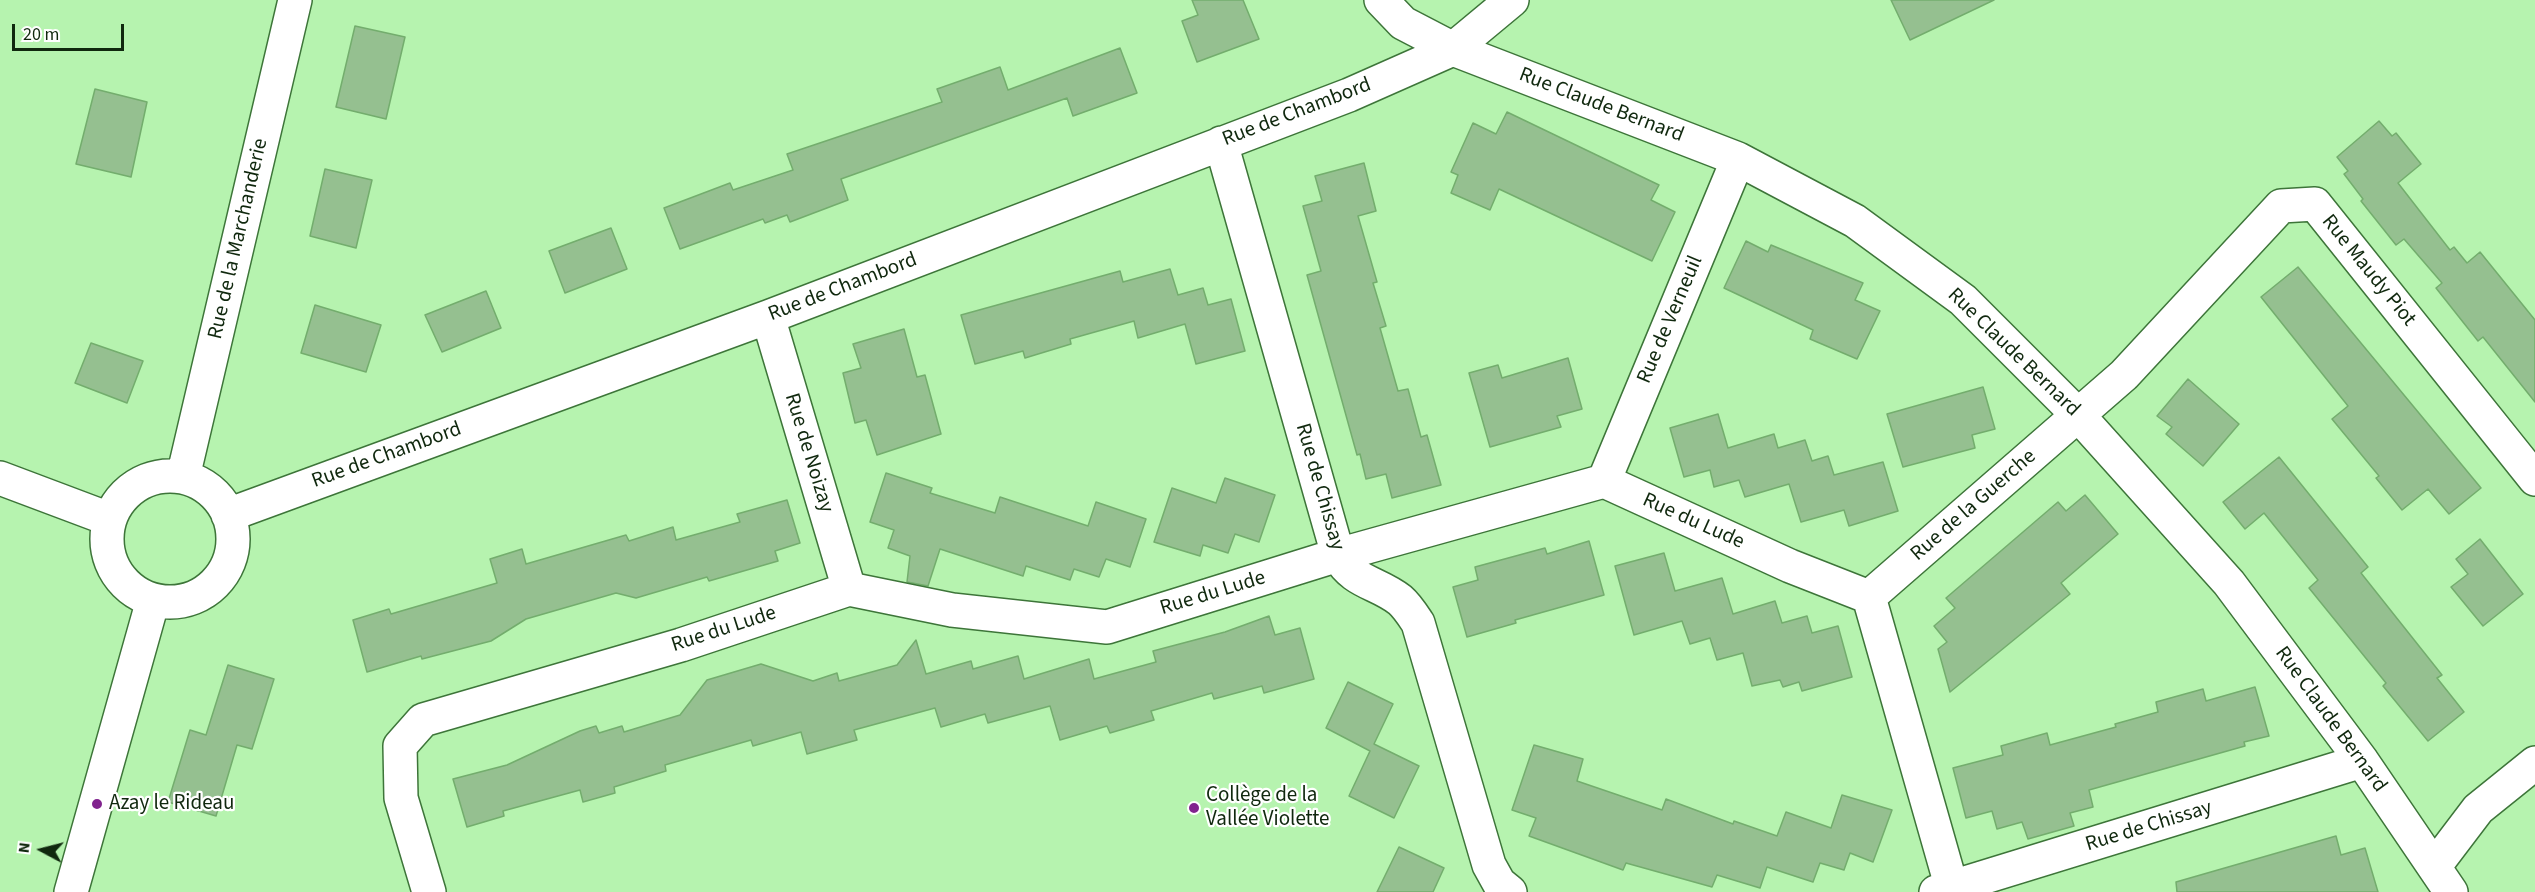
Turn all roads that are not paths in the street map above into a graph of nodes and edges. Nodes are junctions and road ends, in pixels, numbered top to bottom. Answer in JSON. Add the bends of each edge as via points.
{"nodes":[{"id":1,"x":295,"y":0,"type":"edge"},
{"id":2,"x":1381,"y":0,"type":"edge"},
{"id":3,"x":1512,"y":0,"type":"edge"},
{"id":4,"x":1453,"y":50,"type":"junction"},
{"id":5,"x":1221,"y":142,"type":"junction"},
{"id":6,"x":1738,"y":159,"type":"junction"},
{"id":7,"x":768,"y":317,"type":"junction"},
{"id":8,"x":2078,"y":415,"type":"junction"},
{"id":9,"x":183,"y":477,"type":"junction"},
{"id":10,"x":0,"y":478,"type":"edge"},
{"id":11,"x":2535,"y":479,"type":"edge"},
{"id":12,"x":1604,"y":481,"type":"junction"},
{"id":13,"x":228,"y":514,"type":"junction"},
{"id":14,"x":110,"y":519,"type":"junction"},
{"id":15,"x":1338,"y":555,"type":"junction"},
{"id":16,"x":849,"y":589,"type":"junction"},
{"id":17,"x":1869,"y":597,"type":"junction"},
{"id":18,"x":153,"y":600,"type":"junction"},
{"id":19,"x":2362,"y":761,"type":"junction"},
{"id":20,"x":2535,"y":763,"type":"edge"},
{"id":21,"x":2442,"y":879,"type":"edge"},
{"id":22,"x":1947,"y":891,"type":"edge"},
{"id":23,"x":71,"y":892,"type":"edge"},
{"id":24,"x":429,"y":892,"type":"edge"},
{"id":25,"x":1510,"y":892,"type":"edge"}],
"edges":[{"from":1,"to":9,"type":"street","name":"Rue de la Marchanderie"},
{"from":2,"to":4,"type":"street","name":"Rue Claude Bernard","via":[[1403,23]]},
{"from":3,"to":4,"type":"street","name":"Rue de Chambord"},
{"from":4,"to":5,"type":"street","name":"Rue de Chambord","via":[[1349,95]]},
{"from":4,"to":6,"type":"street","name":"Rue Claude Bernard"},
{"from":5,"to":7,"type":"street","name":"Rue de Chambord"},
{"from":5,"to":15,"type":"street","name":"Rue de Chissay"},
{"from":6,"to":8,"type":"street","name":"Rue Claude Bernard","via":[[1855,221],[1964,300]]},
{"from":6,"to":12,"type":"street","name":"Rue de Verneuil"},
{"from":7,"to":13,"type":"street","name":"Rue de Chambord"},
{"from":7,"to":16,"type":"street","name":"Rue de Noizay"},
{"from":8,"to":11,"type":"street","name":"Rue Maudy Piot","via":[[2124,375],[2281,206],[2315,204]]},
{"from":8,"to":17,"type":"street","name":"Rue de la Guerche"},
{"from":8,"to":19,"type":"street","name":"Rue Claude Bernard","via":[[2229,584]]},
{"from":9,"to":13,"type":"street","via":[[210,490]]},
{"from":9,"to":14,"type":"street","via":[[160,477],[138,484],[121,499]]},
{"from":10,"to":14,"type":"street"},
{"from":12,"to":15,"type":"street","name":"Rue du Lude"},
{"from":12,"to":17,"type":"street","name":"Rue du Lude","via":[[1790,566]]},
{"from":13,"to":18,"type":"street","via":[[232,549],[217,581],[187,600]]},
{"from":14,"to":18,"type":"street","via":[[106,540],[119,578]]},
{"from":15,"to":16,"type":"street","name":"Rue du Lude","via":[[1107,627],[952,610]]},
{"from":15,"to":25,"type":"street","name":"Rue de Chissay","via":[[1355,576],[1398,599],[1418,623],[1489,866]]},
{"from":16,"to":24,"type":"street","name":"Rue du Lude","via":[[681,645],[423,720],[400,746],[401,798]]},
{"from":17,"to":22,"type":"street"},
{"from":18,"to":23,"type":"street"},
{"from":19,"to":21,"type":"street","name":"Rue Claude Bernard"},
{"from":19,"to":22,"type":"street","name":"Rue de Chissay"},
{"from":20,"to":21,"type":"street","via":[[2478,809]]}]}
